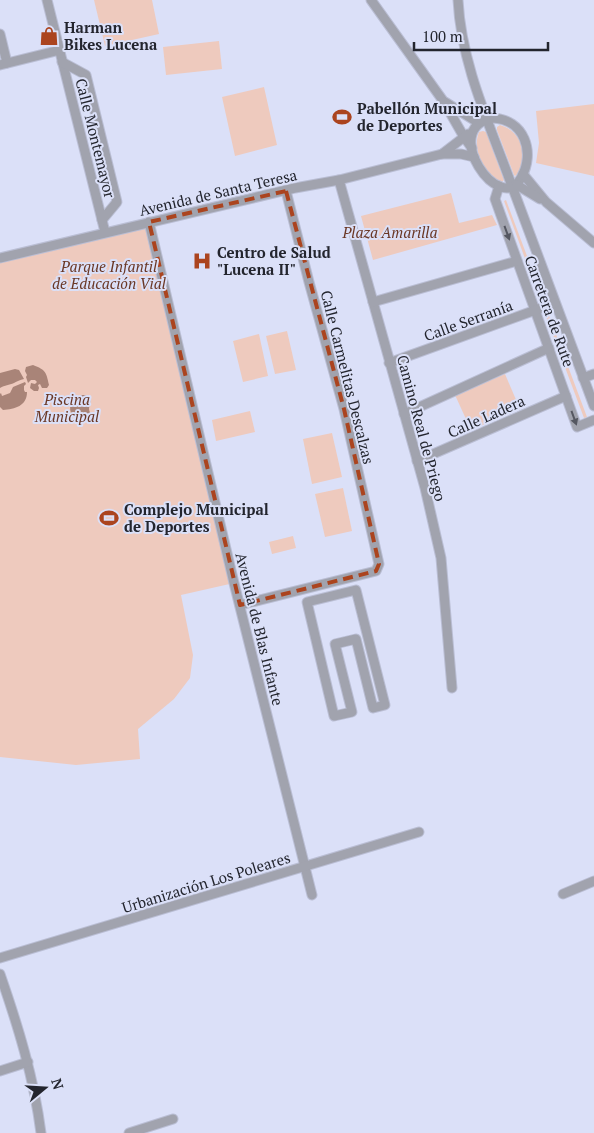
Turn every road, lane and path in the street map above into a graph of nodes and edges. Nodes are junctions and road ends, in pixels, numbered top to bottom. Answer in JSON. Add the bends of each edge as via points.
{"nodes":[{"id":1,"x":47,"y":0,"type":"edge"},
{"id":2,"x":371,"y":0,"type":"edge"},
{"id":3,"x":458,"y":0,"type":"edge"},
{"id":4,"x":0,"y":34,"type":"edge"},
{"id":5,"x":60,"y":50,"type":"junction"},
{"id":6,"x":62,"y":62,"type":"junction"},
{"id":7,"x":3,"y":64,"type":"edge"},
{"id":8,"x":444,"y":102,"type":"junction"},
{"id":9,"x":480,"y":124,"type":"junction"},
{"id":10,"x":464,"y":137,"type":"junction"},
{"id":11,"x":473,"y":153,"type":"junction"},
{"id":12,"x":442,"y":154,"type":"junction"},
{"id":13,"x":523,"y":174,"type":"junction"},
{"id":14,"x":339,"y":180,"type":"junction"},
{"id":15,"x":499,"y":186,"type":"junction"},
{"id":16,"x":514,"y":186,"type":"junction"},
{"id":17,"x":286,"y":191,"type":"junction"},
{"id":18,"x":546,"y":202,"type":"junction"},
{"id":19,"x":102,"y":220,"type":"junction"},
{"id":20,"x":149,"y":222,"type":"junction"},
{"id":21,"x":105,"y":232,"type":"junction"},
{"id":22,"x":594,"y":243,"type":"edge"},
{"id":23,"x":0,"y":258,"type":"edge"},
{"id":24,"x":517,"y":261,"type":"junction"},
{"id":25,"x":373,"y":302,"type":"junction"},
{"id":26,"x":555,"y":303,"type":"junction"},
{"id":27,"x":535,"y":311,"type":"junction"},
{"id":28,"x":549,"y":348,"type":"junction"},
{"id":29,"x":389,"y":363,"type":"junction"},
{"id":30,"x":594,"y":374,"type":"edge"},
{"id":31,"x":583,"y":378,"type":"junction"},
{"id":32,"x":566,"y":396,"type":"junction"},
{"id":33,"x":594,"y":406,"type":"edge"},
{"id":34,"x":404,"y":414,"type":"junction"},
{"id":35,"x":594,"y":420,"type":"edge"},
{"id":36,"x":416,"y":461,"type":"junction"},
{"id":37,"x":356,"y":590,"type":"joint"},
{"id":38,"x":240,"y":605,"type":"junction"},
{"id":39,"x":452,"y":688,"type":"dead end"},
{"id":40,"x":419,"y":832,"type":"dead end"},
{"id":41,"x":304,"y":867,"type":"junction"},
{"id":42,"x":594,"y":881,"type":"edge"},
{"id":43,"x":562,"y":894,"type":"dead end"},
{"id":44,"x":312,"y":896,"type":"dead end"},
{"id":45,"x":0,"y":958,"type":"edge"},
{"id":46,"x":0,"y":974,"type":"edge"},
{"id":47,"x":28,"y":1062,"type":"junction"},
{"id":48,"x":0,"y":1071,"type":"edge"},
{"id":49,"x":173,"y":1119,"type":"dead end"},
{"id":50,"x":41,"y":1133,"type":"edge"},
{"id":51,"x":129,"y":1133,"type":"edge"}],
"edges":[{"from":1,"to":5,"type":"street","name":"Calle Montemayor"},
{"from":2,"to":8,"type":"street"},
{"from":3,"to":9,"type":"street","name":"Carretera de Rute"},
{"from":4,"to":7,"type":"street"},
{"from":5,"to":6,"type":"street","name":"Calle Montemayor"},
{"from":5,"to":7,"type":"street"},
{"from":6,"to":19,"type":"street","name":"Calle Montemayor"},
{"from":6,"to":19,"type":"street","name":"Calle Montemayor","via":[[86,75],[118,202]]},
{"from":8,"to":9,"type":"street"},
{"from":8,"to":10,"type":"street"},
{"from":9,"to":10,"type":"street","name":"Avenida de Santa Teresa"},
{"from":9,"to":11,"type":"street","via":[[471,138]]},
{"from":9,"to":13,"type":"street","via":[[499,118],[521,132],[527,147]]},
{"from":9,"to":16,"type":"street","name":"Carretera de Rute"},
{"from":10,"to":11,"type":"street"},
{"from":10,"to":12,"type":"street","name":"Avenida de Santa Teresa"},
{"from":11,"to":12,"type":"street","name":"Avenida de Santa Teresa"},
{"from":11,"to":15,"type":"street","via":[[482,172]]},
{"from":12,"to":14,"type":"street","name":"Avenida de Santa Teresa"},
{"from":13,"to":16,"type":"street"},
{"from":13,"to":18,"type":"street"},
{"from":14,"to":17,"type":"street","name":"Avenida de Santa Teresa"},
{"from":14,"to":25,"type":"street","name":"Camino Real de Priego"},
{"from":15,"to":16,"type":"street"},
{"from":15,"to":24,"type":"street","name":"Carretera de Rute","one_way":true,"via":[[495,199]]},
{"from":16,"to":18,"type":"street"},
{"from":16,"to":26,"type":"street","name":"Carretera de Rute"},
{"from":17,"to":20,"type":"street","name":"Avenida de Santa Teresa"},
{"from":17,"to":38,"type":"street","name":"Calle Carmelitas Descalzas","via":[[344,410],[378,564],[376,571]]},
{"from":18,"to":22,"type":"street"},
{"from":19,"to":21,"type":"street","name":"Calle Montemayor"},
{"from":20,"to":21,"type":"street","name":"Avenida de Santa Teresa"},
{"from":20,"to":38,"type":"street","name":"Avenida de Blas Infante"},
{"from":21,"to":23,"type":"street","name":"Avenida de Santa Teresa"},
{"from":24,"to":25,"type":"street"},
{"from":24,"to":27,"type":"street","name":"Carretera de Rute"},
{"from":25,"to":29,"type":"street","name":"Camino Real de Priego"},
{"from":26,"to":27,"type":"street","name":"Calle Serranía"},
{"from":26,"to":31,"type":"street","name":"Carretera de Rute"},
{"from":27,"to":28,"type":"street","name":"Carretera de Rute"},
{"from":27,"to":29,"type":"street","name":"Calle Serranía"},
{"from":28,"to":32,"type":"street","name":"Carretera de Rute"},
{"from":28,"to":34,"type":"street"},
{"from":29,"to":34,"type":"street","name":"Camino Real de Priego"},
{"from":30,"to":31,"type":"street"},
{"from":31,"to":33,"type":"street","name":"Carretera de Rute"},
{"from":32,"to":35,"type":"street","name":"Carretera de Rute","one_way":true,"via":[[577,427]]},
{"from":32,"to":36,"type":"street","name":"Calle Ladera"},
{"from":34,"to":36,"type":"street","name":"Camino Real de Priego"},
{"from":36,"to":39,"type":"street","name":"Camino Real de Priego","via":[[441,558]]},
{"from":37,"to":37,"type":"street","via":[[385,705],[373,708],[356,639],[335,644],[352,712],[334,716],[307,602]]},
{"from":38,"to":41,"type":"street","name":"Avenida de Blas Infante"},
{"from":40,"to":41,"type":"street","name":"Urbanización Los Poleares"},
{"from":41,"to":44,"type":"street","name":"Avenida de Blas Infante"},
{"from":41,"to":45,"type":"street","name":"Urbanización Los Poleares"},
{"from":42,"to":43,"type":"street"},
{"from":46,"to":47,"type":"street"},
{"from":47,"to":48,"type":"street"},
{"from":47,"to":50,"type":"street"},
{"from":49,"to":51,"type":"street"}]}
